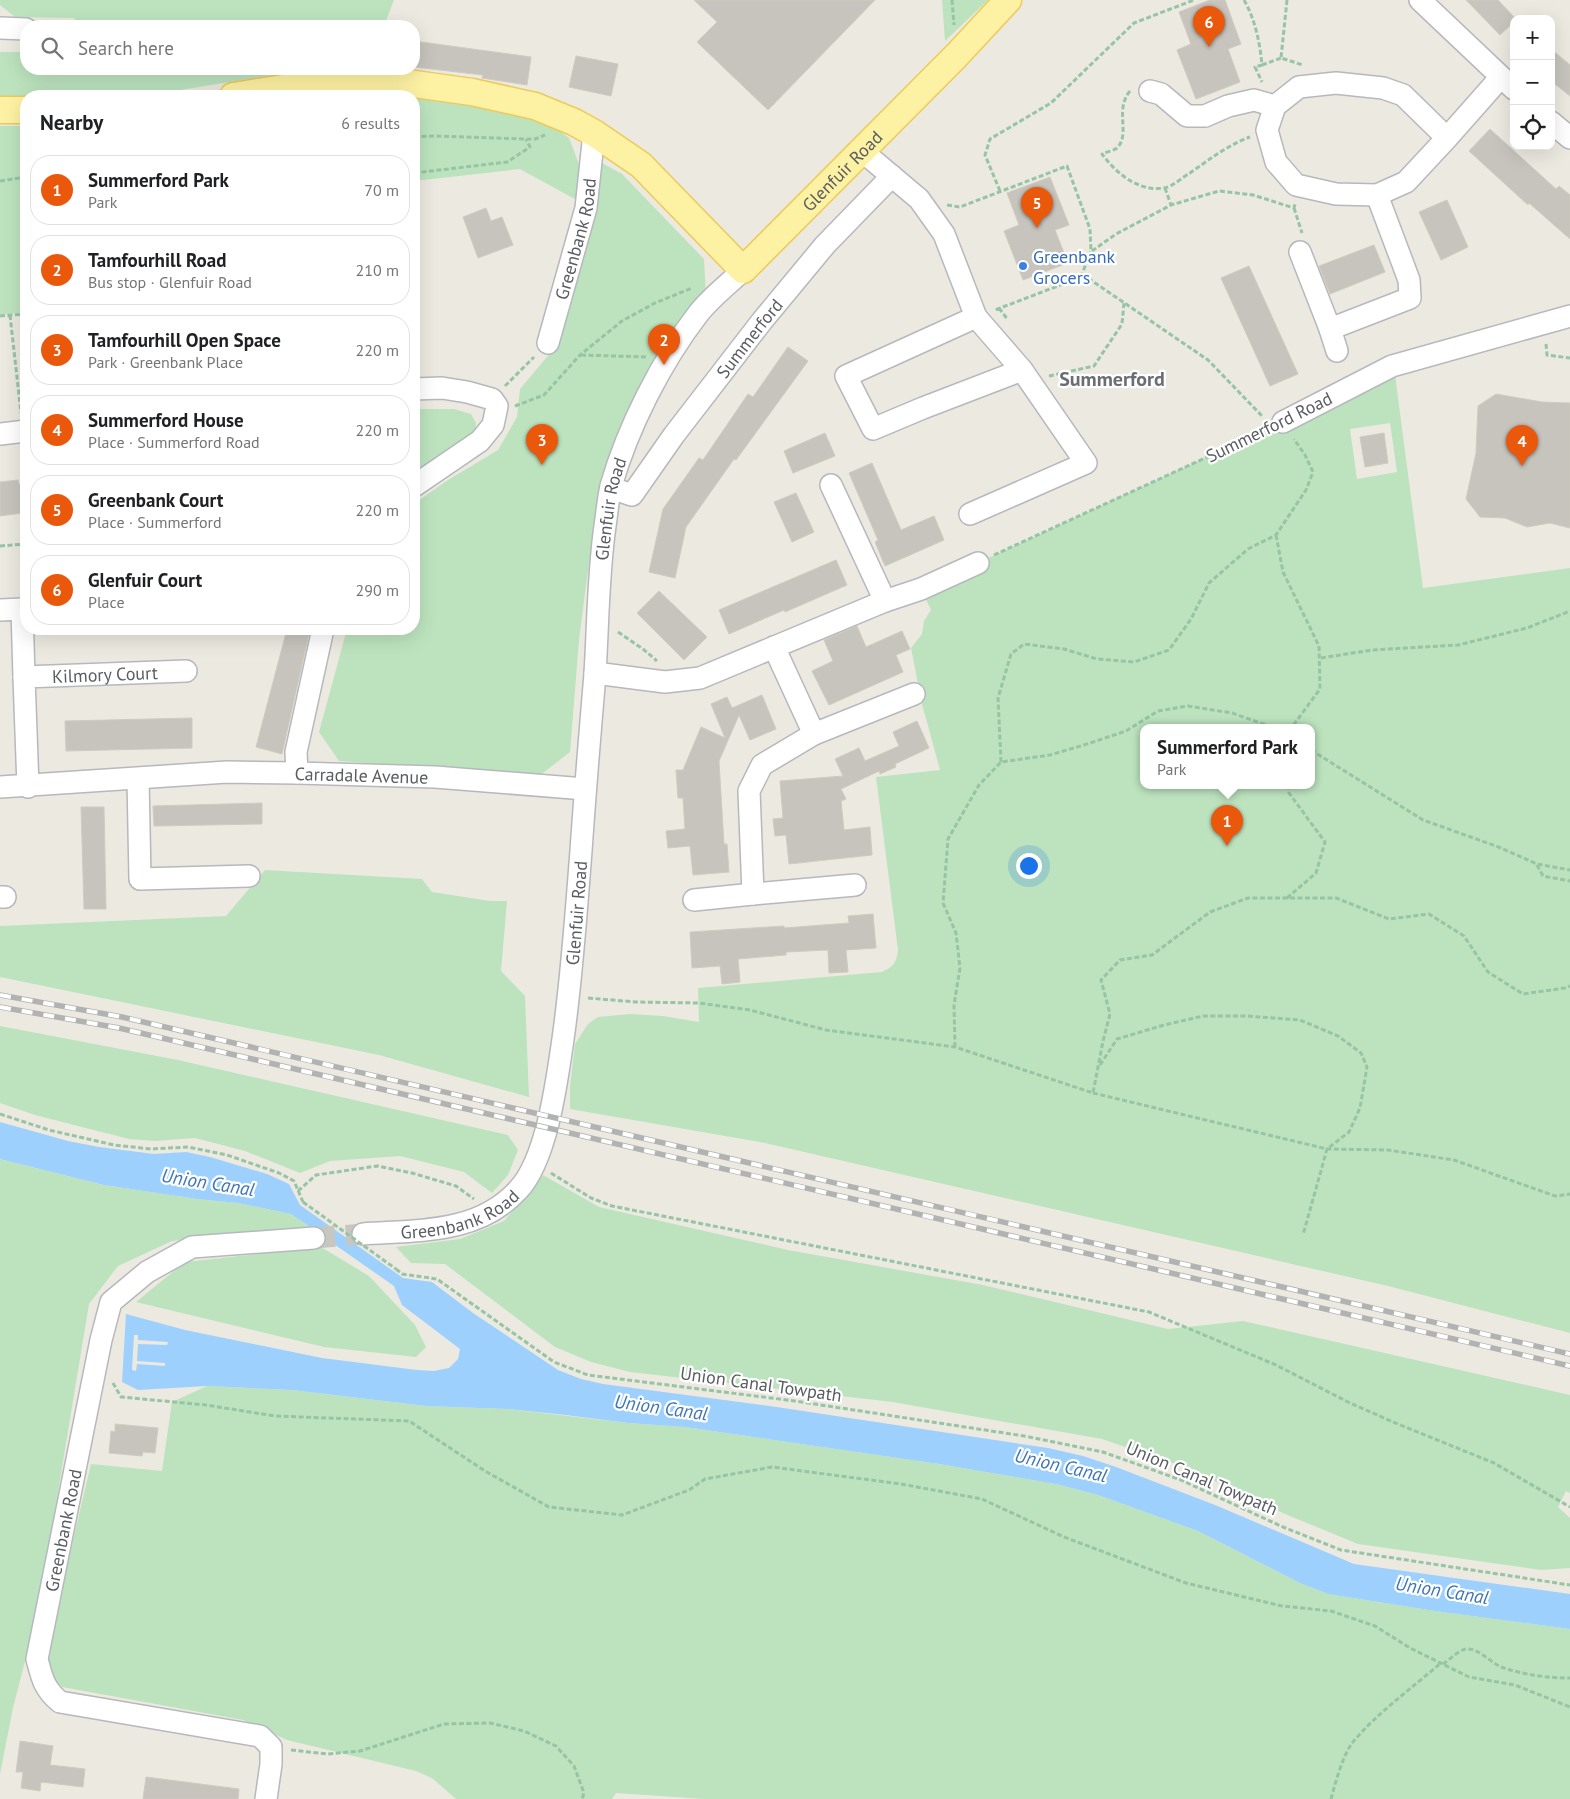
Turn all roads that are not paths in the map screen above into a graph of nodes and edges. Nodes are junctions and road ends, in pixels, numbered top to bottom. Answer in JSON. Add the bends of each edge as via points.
{"nodes":[{"id":1,"x":1008,"y":0,"type":"edge"},
{"id":2,"x":1420,"y":0,"type":"edge"},
{"id":3,"x":0,"y":28,"type":"edge"},
{"id":4,"x":20,"y":29,"type":"edge"},
{"id":5,"x":1507,"y":84,"type":"edge"},
{"id":6,"x":271,"y":90,"type":"edge"},
{"id":7,"x":1150,"y":90,"type":"road end"},
{"id":8,"x":1275,"y":106,"type":"junction"},
{"id":9,"x":0,"y":110,"type":"edge"},
{"id":10,"x":20,"y":110,"type":"edge"},
{"id":11,"x":1555,"y":125,"type":"edge"},
{"id":12,"x":584,"y":128,"type":"junction"},
{"id":13,"x":1447,"y":138,"type":"junction"},
{"id":14,"x":1570,"y":138,"type":"edge"},
{"id":15,"x":862,"y":151,"type":"junction"},
{"id":16,"x":892,"y":176,"type":"junction"},
{"id":17,"x":1377,"y":196,"type":"junction"},
{"id":18,"x":1300,"y":252,"type":"dead end"},
{"id":19,"x":743,"y":270,"type":"junction"},
{"id":20,"x":1570,"y":316,"type":"edge"},
{"id":21,"x":976,"y":317,"type":"junction"},
{"id":22,"x":1330,"y":329,"type":"junction"},
{"id":23,"x":548,"y":343,"type":"road end"},
{"id":24,"x":1338,"y":351,"type":"dead end"},
{"id":25,"x":1022,"y":370,"type":"junction"},
{"id":26,"x":420,"y":389,"type":"edge"},
{"id":27,"x":1278,"y":425,"type":"road end"},
{"id":28,"x":20,"y":432,"type":"edge"},
{"id":29,"x":0,"y":434,"type":"edge"},
{"id":30,"x":420,"y":482,"type":"edge"},
{"id":31,"x":831,"y":485,"type":"dead end"},
{"id":32,"x":611,"y":488,"type":"junction"},
{"id":33,"x":970,"y":514,"type":"dead end"},
{"id":34,"x":978,"y":563,"type":"road end"},
{"id":35,"x":885,"y":601,"type":"junction"},
{"id":36,"x":20,"y":609,"type":"edge"},
{"id":37,"x":0,"y":610,"type":"edge"},
{"id":38,"x":23,"y":635,"type":"edge"},
{"id":39,"x":322,"y":635,"type":"edge"},
{"id":40,"x":774,"y":647,"type":"junction"},
{"id":41,"x":186,"y":671,"type":"dead end"},
{"id":42,"x":595,"y":673,"type":"junction"},
{"id":43,"x":24,"y":676,"type":"junction"},
{"id":44,"x":914,"y":694,"type":"dead end"},
{"id":45,"x":814,"y":734,"type":"junction"},
{"id":46,"x":297,"y":773,"type":"junction"},
{"id":47,"x":138,"y":779,"type":"junction"},
{"id":48,"x":0,"y":787,"type":"edge"},
{"id":49,"x":28,"y":787,"type":"junction"},
{"id":50,"x":585,"y":789,"type":"junction"},
{"id":51,"x":248,"y":876,"type":"dead end"},
{"id":52,"x":855,"y":885,"type":"dead end"},
{"id":53,"x":753,"y":894,"type":"junction"},
{"id":54,"x":694,"y":900,"type":"dead end"},
{"id":55,"x":536,"y":1162,"type":"joint"},
{"id":56,"x":363,"y":1234,"type":"tunnel mouth"},
{"id":57,"x":314,"y":1238,"type":"tunnel mouth"},
{"id":58,"x":266,"y":1799,"type":"edge"}],
"edges":[{"from":1,"to":15,"type":"main road","name":"Glenfuir Road"},
{"from":2,"to":5,"type":"street"},
{"from":3,"to":4,"type":"street"},
{"from":5,"to":13,"type":"street"},
{"from":6,"to":12,"type":"main road","via":[[328,81],[386,80],[472,92],[535,106]]},
{"from":7,"to":8,"type":"street","via":[[1161,94],[1187,116],[1205,116],[1254,100]]},
{"from":8,"to":13,"type":"street","via":[[1299,87],[1336,83],[1383,88],[1403,95]]},
{"from":8,"to":17,"type":"street","via":[[1267,130],[1276,162],[1296,185],[1336,194]]},
{"from":9,"to":10,"type":"main road"},
{"from":11,"to":14,"type":"street"},
{"from":12,"to":19,"type":"main road","via":[[640,165]]},
{"from":12,"to":23,"type":"street","name":"Greenbank Road","via":[[586,208]]},
{"from":13,"to":17,"type":"street","via":[[1406,182]]},
{"from":15,"to":16,"type":"street"},
{"from":15,"to":19,"type":"main road","name":"Glenfuir Road"},
{"from":16,"to":21,"type":"street","via":[[919,199],[944,234]]},
{"from":16,"to":32,"type":"street","name":"Summerford","via":[[825,245],[762,321],[632,494]]},
{"from":17,"to":22,"type":"street","via":[[1409,280],[1410,298]]},
{"from":18,"to":22,"type":"street"},
{"from":19,"to":32,"type":"street","name":"Glenfuir Road","via":[[700,312],[668,358],[637,416]]},
{"from":20,"to":27,"type":"street","name":"Summerford Road","via":[[1392,366]]},
{"from":21,"to":25,"type":"street"},
{"from":21,"to":25,"type":"street","via":[[846,376],[873,429]]},
{"from":22,"to":24,"type":"street"},
{"from":25,"to":33,"type":"street","via":[[1086,463]]},
{"from":26,"to":30,"type":"street","via":[[467,392],[495,403],[493,425],[480,441]]},
{"from":28,"to":29,"type":"street"},
{"from":31,"to":35,"type":"street"},
{"from":32,"to":42,"type":"street","name":"Glenfuir Road","via":[[600,565]]},
{"from":34,"to":35,"type":"street","via":[[921,589]]},
{"from":35,"to":40,"type":"street"},
{"from":36,"to":37,"type":"street"},
{"from":38,"to":43,"type":"street"},
{"from":39,"to":46,"type":"street","via":[[296,752]]},
{"from":40,"to":42,"type":"street","via":[[700,678],[665,682]]},
{"from":40,"to":45,"type":"street"},
{"from":41,"to":43,"type":"street","name":"Kilmory Court"},
{"from":42,"to":50,"type":"street","name":"Glenfuir Road"},
{"from":43,"to":49,"type":"street"},
{"from":44,"to":45,"type":"street"},
{"from":45,"to":53,"type":"street","via":[[762,765],[749,791]]},
{"from":46,"to":47,"type":"street","name":"Carradale Avenue","via":[[227,772]]},
{"from":46,"to":50,"type":"street","name":"Carradale Avenue","via":[[435,777]]},
{"from":47,"to":49,"type":"street","name":"Carradale Avenue"},
{"from":47,"to":51,"type":"street","via":[[140,879]]},
{"from":48,"to":49,"type":"street","name":"Carradale Avenue"},
{"from":50,"to":55,"type":"street","name":"Glenfuir Road","via":[[569,996],[551,1108]]},
{"from":52,"to":53,"type":"street"},
{"from":53,"to":54,"type":"street"},
{"from":55,"to":56,"type":"street","name":"Greenbank Road","via":[[517,1192],[492,1212],[474,1221],[447,1228]]},
{"from":57,"to":58,"type":"street","name":"Greenbank Road","via":[[192,1247],[146,1272],[111,1302],[37,1659],[48,1693],[60,1702],[260,1736],[271,1747]]}]}
